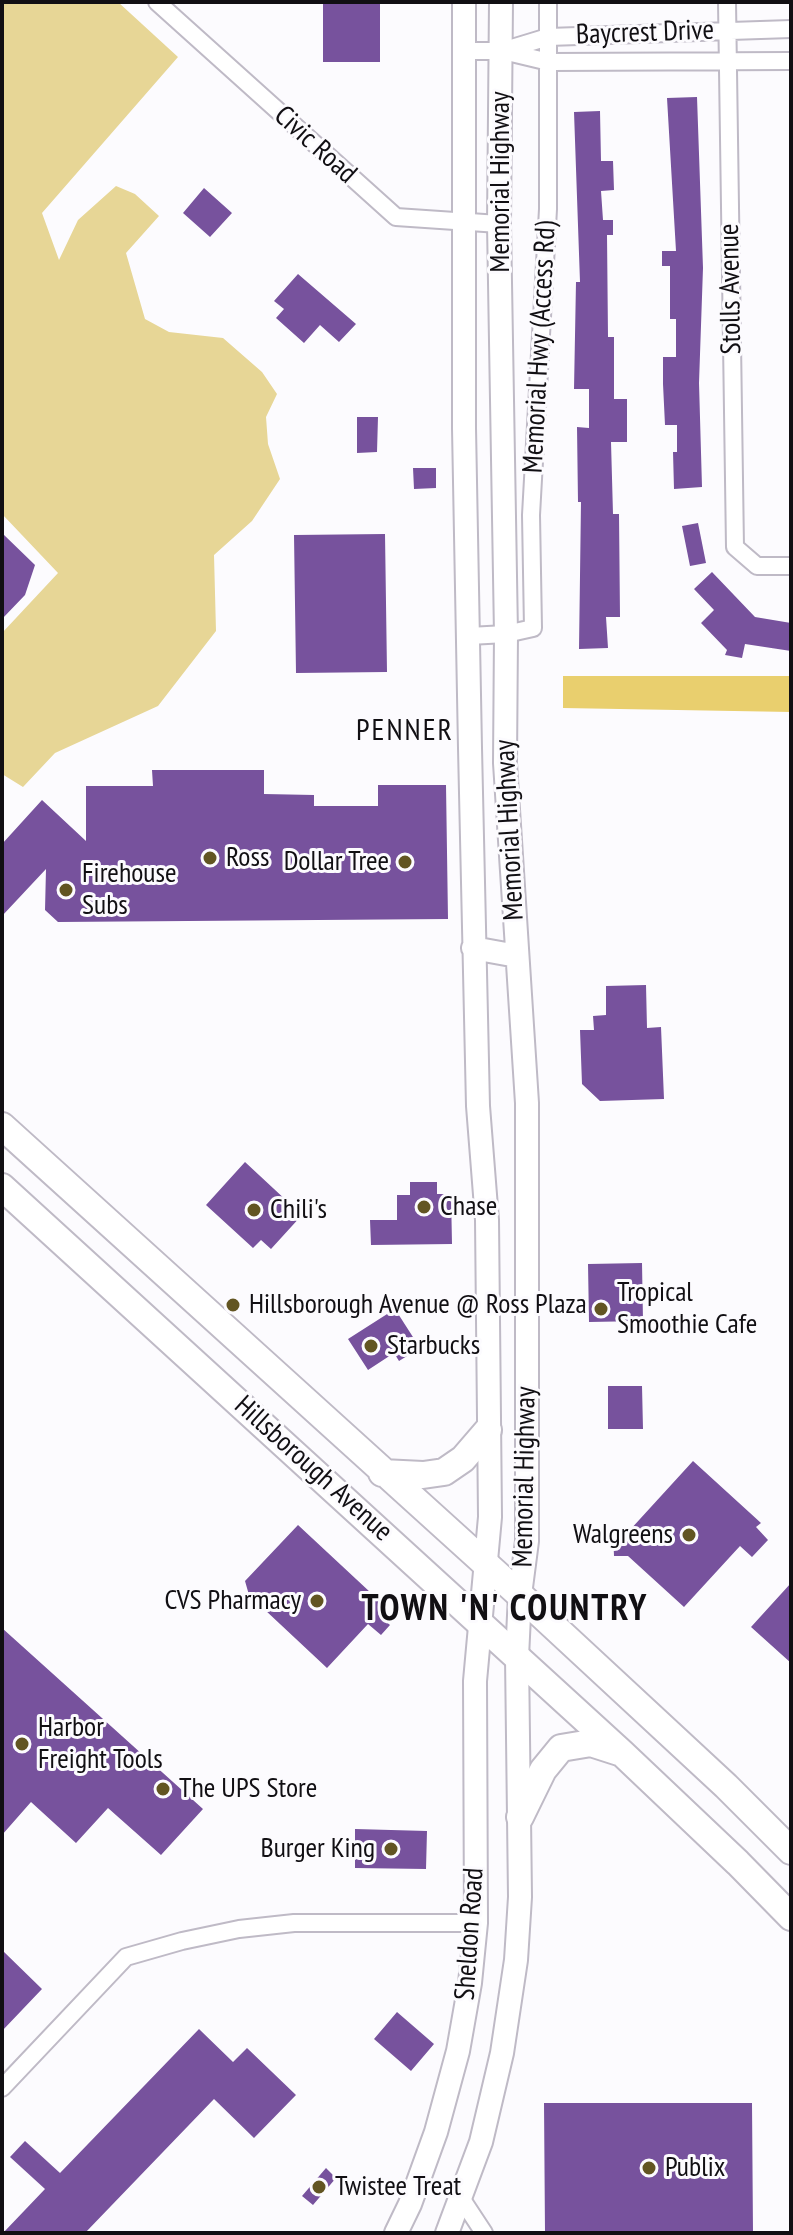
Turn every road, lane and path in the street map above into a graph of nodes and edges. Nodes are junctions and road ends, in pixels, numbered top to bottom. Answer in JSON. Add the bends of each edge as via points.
{"nodes":[{"id":1,"x":157,"y":2,"type":"edge"},
{"id":2,"x":464,"y":2,"type":"edge"},
{"id":3,"x":501,"y":2,"type":"edge"},
{"id":4,"x":548,"y":2,"type":"edge"},
{"id":5,"x":727,"y":2,"type":"edge"},
{"id":6,"x":791,"y":29,"type":"edge"},
{"id":7,"x":727,"y":30,"type":"junction"},
{"id":8,"x":548,"y":37,"type":"junction"},
{"id":9,"x":463,"y":51,"type":"junction"},
{"id":10,"x":502,"y":51,"type":"junction"},
{"id":11,"x":727,"y":60,"type":"junction"},
{"id":12,"x":791,"y":61,"type":"edge"},
{"id":13,"x":549,"y":62,"type":"junction"},
{"id":14,"x":463,"y":224,"type":"junction"},
{"id":15,"x":499,"y":224,"type":"junction"},
{"id":16,"x":791,"y":566,"type":"edge"},
{"id":17,"x":506,"y":634,"type":"junction"},
{"id":18,"x":469,"y":636,"type":"junction"},
{"id":19,"x":473,"y":948,"type":"junction"},
{"id":20,"x":517,"y":956,"type":"junction"},
{"id":21,"x":2,"y":1126,"type":"edge"},
{"id":22,"x":2,"y":1187,"type":"edge"},
{"id":23,"x":101,"y":1216,"type":"junction"},
{"id":24,"x":70,"y":1250,"type":"junction"},
{"id":25,"x":488,"y":1430,"type":"junction"},
{"id":26,"x":382,"y":1473,"type":"junction"},
{"id":27,"x":486,"y":1564,"type":"junction"},
{"id":28,"x":520,"y":1595,"type":"junction"},
{"id":29,"x":481,"y":1624,"type":"junction"},
{"id":30,"x":517,"y":1657,"type":"junction"},
{"id":31,"x":622,"y":1753,"type":"junction"},
{"id":32,"x":520,"y":1817,"type":"junction"},
{"id":33,"x":791,"y":1851,"type":"edge"},
{"id":34,"x":789,"y":1912,"type":"edge"},
{"id":35,"x":476,"y":1923,"type":"junction"},
{"id":36,"x":2,"y":2088,"type":"edge"},
{"id":37,"x":461,"y":2198,"type":"junction"},
{"id":38,"x":396,"y":2233,"type":"edge"},
{"id":39,"x":447,"y":2233,"type":"edge"},
{"id":40,"x":484,"y":2233,"type":"edge"}],
"edges":[{"from":1,"to":14,"type":"street","name":"Civic Road","via":[[396,217]]},
{"from":2,"to":9,"type":"main road","name":"Memorial Highway"},
{"from":3,"to":10,"type":"main road","name":"Memorial Highway"},
{"from":4,"to":8,"type":"street","name":"Memorial Hwy (Access Rd)"},
{"from":5,"to":7,"type":"street","name":"Stolls Avenue"},
{"from":6,"to":7,"type":"street","name":"Baycrest Drive"},
{"from":7,"to":8,"type":"street","name":"Baycrest Drive"},
{"from":7,"to":11,"type":"street","name":"Stolls Avenue"},
{"from":8,"to":10,"type":"street","name":"Baycrest Drive"},
{"from":8,"to":13,"type":"street","name":"Memorial Hwy (Access Rd)"},
{"from":9,"to":10,"type":"street","name":"Baycrest Drive"},
{"from":9,"to":14,"type":"main road","name":"Memorial Highway"},
{"from":10,"to":13,"type":"street","name":"Baycrest Drive"},
{"from":10,"to":15,"type":"main road","name":"Memorial Highway"},
{"from":11,"to":12,"type":"street","name":"Baycrest Drive"},
{"from":11,"to":13,"type":"street","name":"Baycrest Drive"},
{"from":11,"to":16,"type":"street","name":"Stolls Avenue","via":[[735,547],[757,566]]},
{"from":13,"to":17,"type":"street","name":"Memorial Hwy (Access Rd)","via":[[548,209],[531,515],[533,628]]},
{"from":14,"to":15,"type":"street","name":"Civic Road"},
{"from":14,"to":18,"type":"main road","name":"Memorial Highway"},
{"from":15,"to":17,"type":"main road","name":"Memorial Highway"},
{"from":17,"to":18,"type":"street"},
{"from":17,"to":20,"type":"main road","name":"Memorial Highway","via":[[505,763]]},
{"from":18,"to":19,"type":"main road","name":"Memorial Highway"},
{"from":19,"to":20,"type":"main road"},
{"from":19,"to":25,"type":"main road","name":"Memorial Highway","via":[[487,1220]]},
{"from":20,"to":28,"type":"main road","name":"Memorial Highway","via":[[527,1117],[527,1541]]},
{"from":21,"to":23,"type":"main road","name":"Hillsborough Avenue"},
{"from":22,"to":24,"type":"main road","name":"Hillsborough Avenue"},
{"from":23,"to":24,"type":"main road"},
{"from":23,"to":26,"type":"main road","name":"Hillsborough Avenue"},
{"from":24,"to":29,"type":"main road","name":"Hillsborough Avenue"},
{"from":25,"to":26,"type":"main road","via":[[444,1472]]},
{"from":25,"to":27,"type":"main road","name":"Memorial Highway"},
{"from":26,"to":27,"type":"main road","name":"Hillsborough Avenue"},
{"from":27,"to":28,"type":"main road","name":"Hillsborough Avenue"},
{"from":27,"to":29,"type":"main road","name":"Memorial Highway"},
{"from":28,"to":30,"type":"main road","name":"Memorial Highway"},
{"from":28,"to":33,"type":"main road","name":"Hillsborough Avenue"},
{"from":29,"to":30,"type":"main road","name":"Hillsborough Avenue"},
{"from":29,"to":35,"type":"main road","name":"Sheldon Road","via":[[475,1681]]},
{"from":30,"to":31,"type":"main road","name":"Hillsborough Avenue"},
{"from":30,"to":32,"type":"main road","name":"Sheldon Road"},
{"from":31,"to":32,"type":"main road","via":[[591,1743],[561,1748],[543,1770]]},
{"from":31,"to":34,"type":"main road","name":"Hillsborough Avenue"},
{"from":32,"to":37,"type":"main road","name":"Sheldon Road","via":[[516,1960],[502,2053],[481,2142]]},
{"from":35,"to":36,"type":"street","via":[[294,1923],[239,1929],[126,1957]]},
{"from":35,"to":38,"type":"main road","name":"Sheldon Road","via":[[458,2051],[436,2132]]},
{"from":37,"to":39,"type":"main road","name":"Sheldon Road"},
{"from":37,"to":40,"type":"street"}]}
